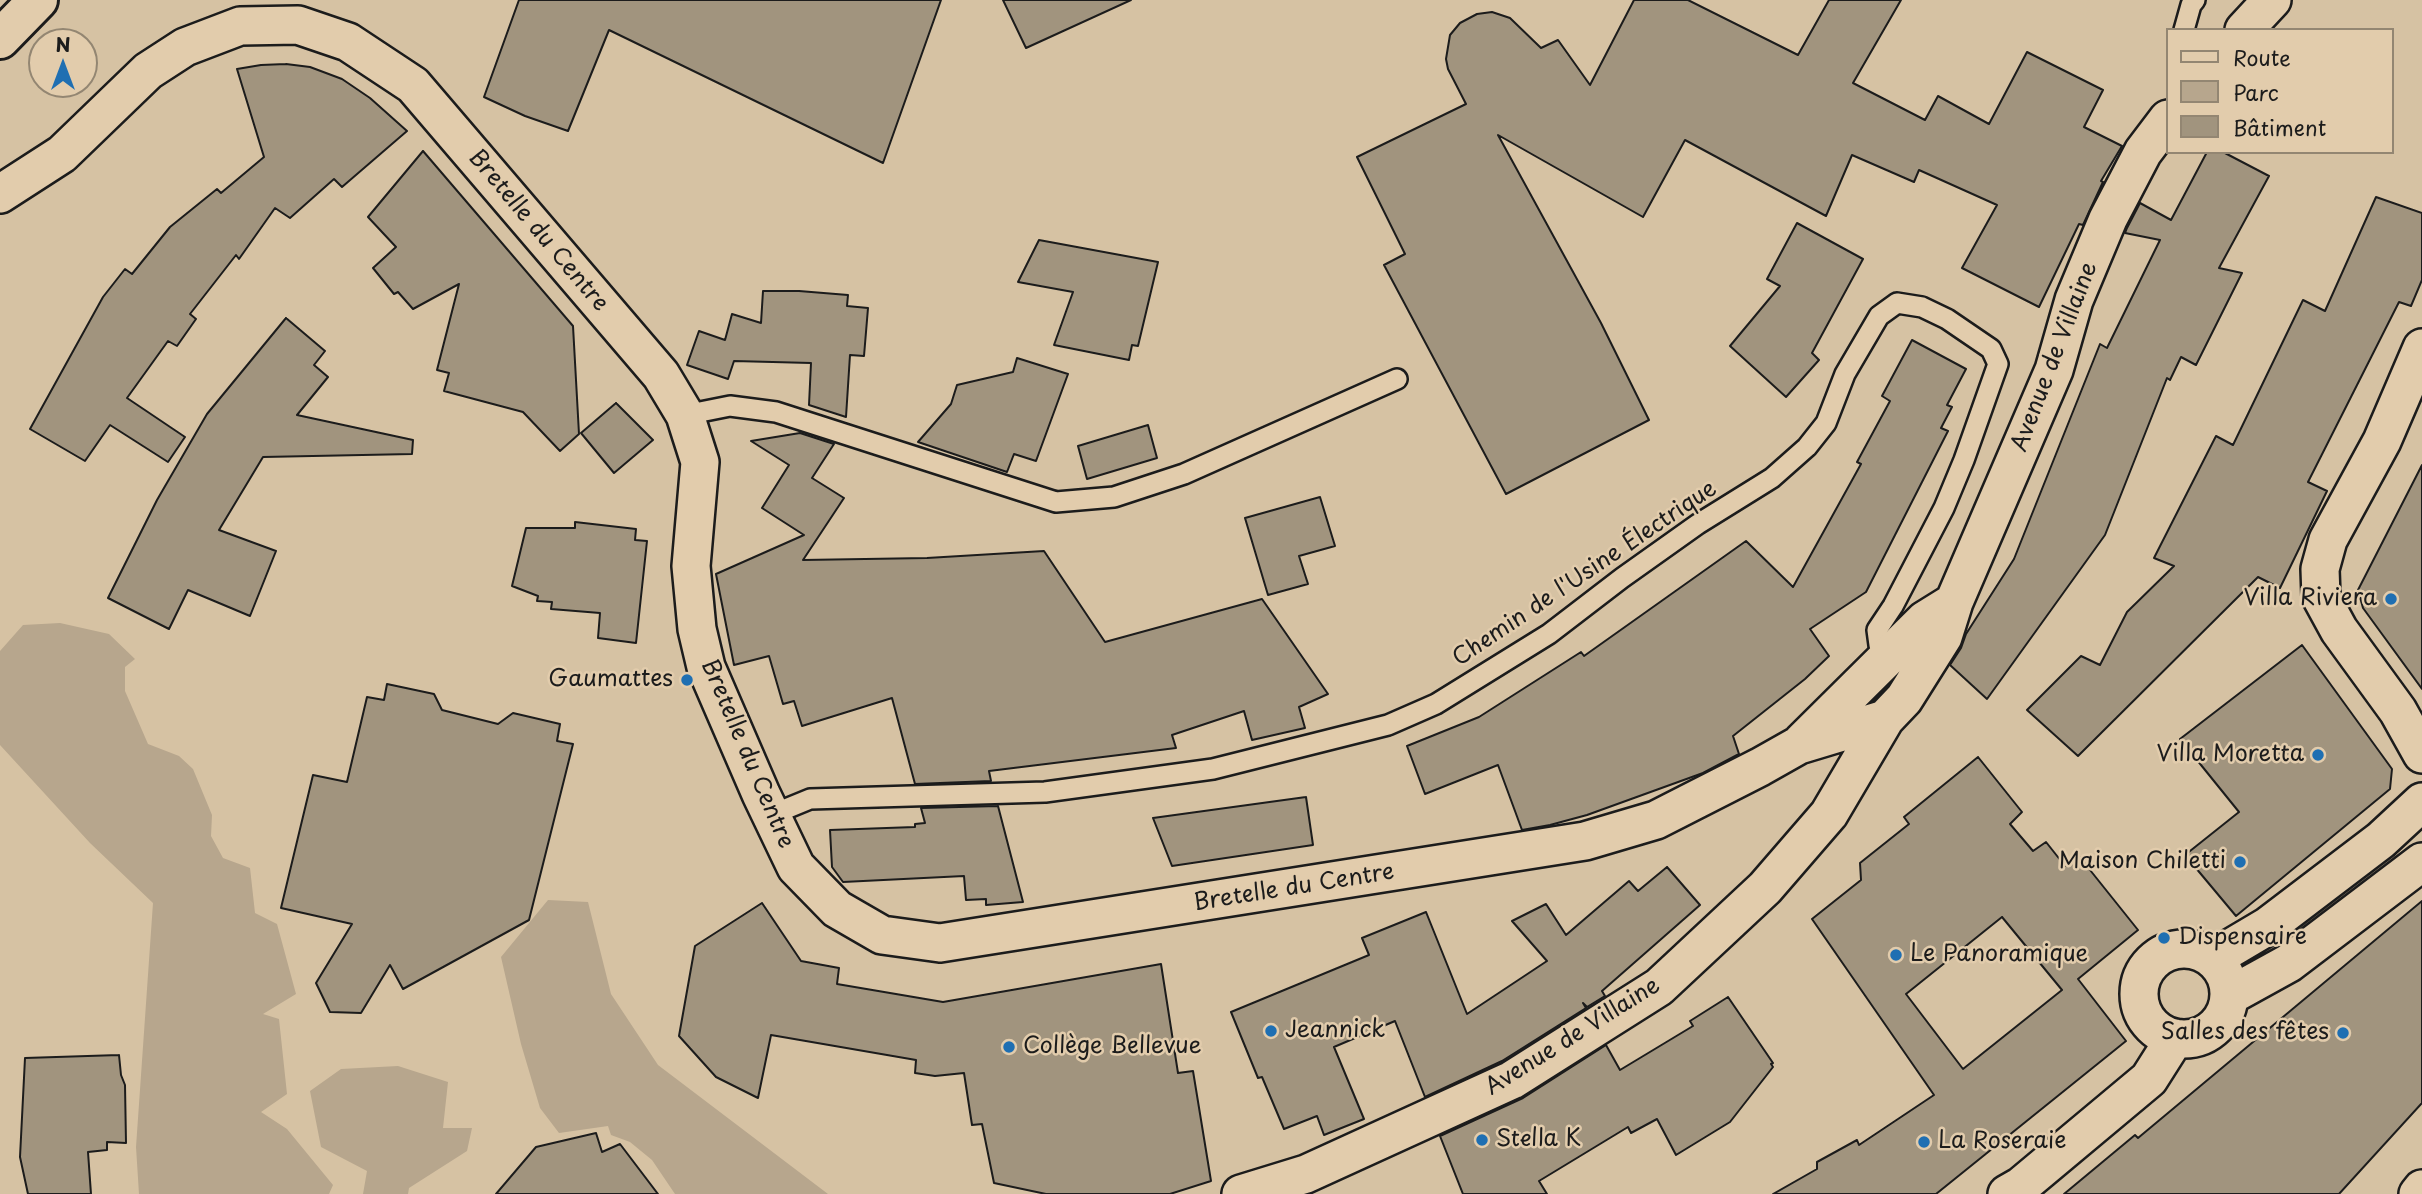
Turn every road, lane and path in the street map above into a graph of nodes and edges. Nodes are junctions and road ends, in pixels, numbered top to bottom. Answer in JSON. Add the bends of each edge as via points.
{"nodes":[{"id":1,"x":38,"y":0,"type":"edge"},
{"id":2,"x":2195,"y":0,"type":"edge"},
{"id":3,"x":2272,"y":0,"type":"edge"},
{"id":4,"x":2185,"y":28,"type":"edge"},
{"id":5,"x":2246,"y":28,"type":"edge"},
{"id":6,"x":0,"y":40,"type":"edge"},
{"id":7,"x":2166,"y":122,"type":"edge"},
{"id":8,"x":0,"y":194,"type":"edge"},
{"id":9,"x":2422,"y":348,"type":"edge"},
{"id":10,"x":1397,"y":380,"type":"dead end"},
{"id":11,"x":685,"y":415,"type":"junction"},
{"id":12,"x":1954,"y":602,"type":"junction"},
{"id":13,"x":1887,"y":659,"type":"junction"},
{"id":14,"x":1885,"y":719,"type":"junction"},
{"id":15,"x":1798,"y":745,"type":"junction"},
{"id":16,"x":2422,"y":754,"type":"edge"},
{"id":17,"x":1842,"y":790,"type":"junction"},
{"id":18,"x":2422,"y":802,"type":"edge"},
{"id":19,"x":771,"y":815,"type":"junction"},
{"id":20,"x":2422,"y":862,"type":"edge"},
{"id":21,"x":2214,"y":958,"type":"junction"},
{"id":22,"x":2231,"y":995,"type":"junction"},
{"id":23,"x":2175,"y":1038,"type":"junction"},
{"id":24,"x":2422,"y":1189,"type":"edge"},
{"id":25,"x":1241,"y":1194,"type":"edge"},
{"id":26,"x":2007,"y":1194,"type":"edge"},
{"id":27,"x":2418,"y":1194,"type":"edge"}],
"edges":[{"from":1,"to":6,"type":"main road"},
{"from":2,"to":4,"type":"lane"},
{"from":3,"to":5,"type":"street"},
{"from":7,"to":12,"type":"street","name":"Avenue de Villaine","via":[[2143,152],[2108,219],[2074,300],[2054,370]]},
{"from":8,"to":11,"type":"street","name":"Bretelle du Centre","via":[[62,154],[148,71],[185,47],[240,26],[298,25],[348,41],[413,85],[661,375]]},
{"from":9,"to":16,"type":"street","via":[[2382,441],[2328,540],[2320,569],[2321,597],[2339,631],[2398,711]]},
{"from":10,"to":11,"type":"lane","via":[[1184,474],[1114,497],[1056,502],[776,412],[730,406]]},
{"from":11,"to":19,"type":"street","name":"Bretelle du Centre","via":[[699,462],[691,566],[697,629],[706,667]]},
{"from":12,"to":13,"type":"street","via":[[1925,620]]},
{"from":12,"to":14,"type":"street","name":"Avenue de Villaine","via":[[1943,637],[1904,699]]},
{"from":13,"to":15,"type":"street"},
{"from":13,"to":19,"type":"lane","name":"Chemin de l'Usine Électrique","via":[[1877,630],[1944,508],[1998,364],[1991,349],[1947,319],[1922,307],[1897,303],[1879,316],[1845,374],[1826,423],[1772,478],[1698,524],[1549,634],[1436,704],[1388,725],[1213,769],[1045,792],[810,799]]},
{"from":14,"to":15,"type":"street"},
{"from":14,"to":17,"type":"street","name":"Avenue de Villaine"},
{"from":15,"to":17,"type":"street","via":[[1833,756],[1844,770]]},
{"from":15,"to":19,"type":"street","name":"Bretelle du Centre","via":[[1656,820],[1585,841],[940,943],[882,935],[837,909],[796,867]]},
{"from":17,"to":25,"type":"street","name":"Avenue de Villaine","via":[[1829,814],[1765,888],[1659,987],[1512,1080],[1306,1174]]},
{"from":18,"to":21,"type":"street","via":[[2381,840],[2288,911]]},
{"from":20,"to":22,"type":"street","via":[[2289,963]]},
{"from":21,"to":22,"type":"street","via":[[2227,975]]},
{"from":21,"to":23,"type":"street","via":[[2184,948],[2155,958],[2146,969],[2140,983],[2142,1012],[2161,1033]]},
{"from":22,"to":23,"type":"street","via":[[2214,1029],[2196,1038]]},
{"from":23,"to":26,"type":"street","via":[[2149,1079]]},
{"from":24,"to":27,"type":"street"}]}
